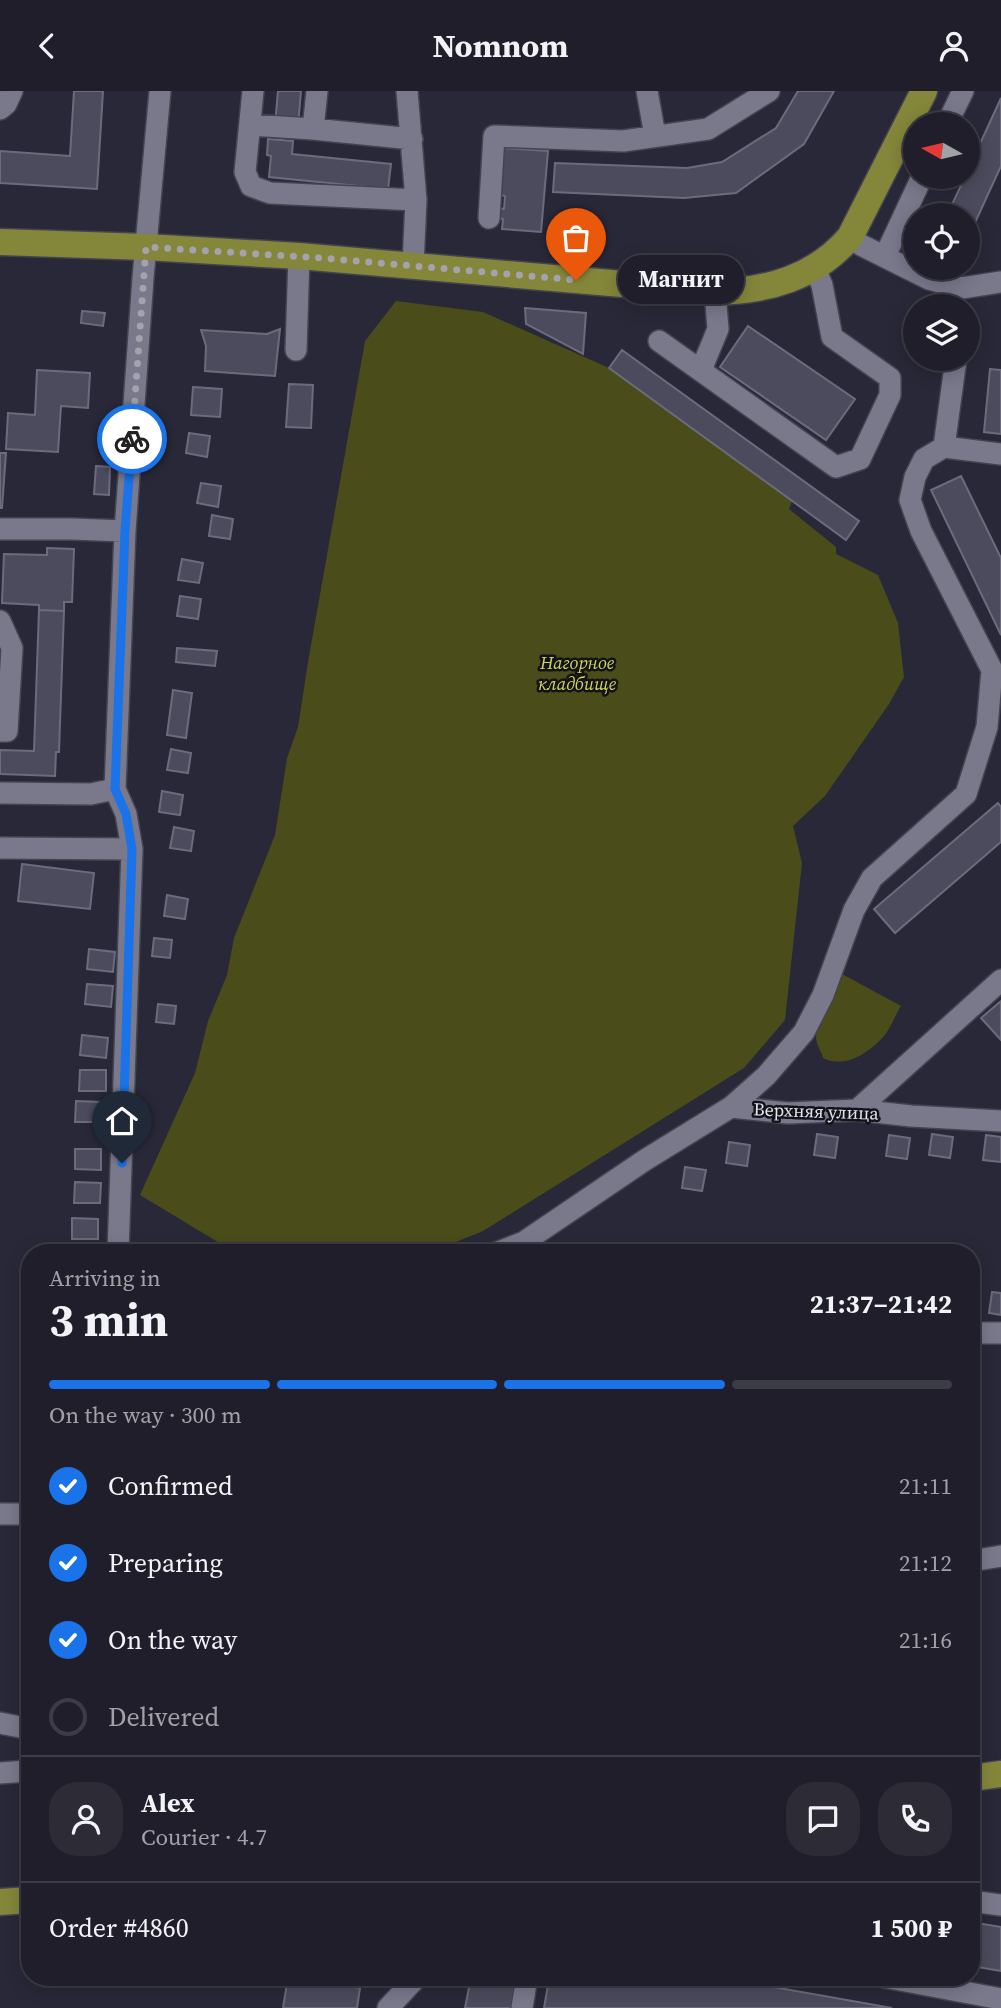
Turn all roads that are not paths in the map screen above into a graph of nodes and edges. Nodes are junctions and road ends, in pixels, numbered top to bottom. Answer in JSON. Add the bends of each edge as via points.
{"nodes":[{"id":1,"x":12,"y":91,"type":"edge"},
{"id":2,"x":160,"y":91,"type":"edge"},
{"id":3,"x":253,"y":91,"type":"edge"},
{"id":4,"x":317,"y":91,"type":"edge"},
{"id":5,"x":407,"y":91,"type":"edge"},
{"id":6,"x":647,"y":91,"type":"edge"},
{"id":7,"x":769,"y":91,"type":"edge"},
{"id":8,"x":924,"y":91,"type":"edge"},
{"id":9,"x":963,"y":91,"type":"edge"},
{"id":10,"x":0,"y":109,"type":"edge"},
{"id":11,"x":953,"y":112,"type":"edge"},
{"id":12,"x":250,"y":125,"type":"junction"},
{"id":13,"x":313,"y":128,"type":"junction"},
{"id":14,"x":654,"y":137,"type":"junction"},
{"id":15,"x":412,"y":139,"type":"junction"},
{"id":16,"x":916,"y":189,"type":"edge"},
{"id":17,"x":416,"y":200,"type":"junction"},
{"id":18,"x":489,"y":218,"type":"dead end"},
{"id":19,"x":850,"y":237,"type":"junction"},
{"id":20,"x":0,"y":242,"type":"edge"},
{"id":21,"x":146,"y":247,"type":"junction"},
{"id":22,"x":885,"y":255,"type":"junction"},
{"id":23,"x":299,"y":256,"type":"junction"},
{"id":24,"x":412,"y":265,"type":"junction"},
{"id":25,"x":815,"y":269,"type":"junction"},
{"id":26,"x":1001,"y":282,"type":"edge"},
{"id":27,"x":715,"y":292,"type":"junction"},
{"id":28,"x":958,"y":294,"type":"edge"},
{"id":29,"x":971,"y":294,"type":"edge"},
{"id":30,"x":659,"y":341,"type":"dead end"},
{"id":31,"x":296,"y":350,"type":"dead end"},
{"id":32,"x":701,"y":370,"type":"junction"},
{"id":33,"x":954,"y":371,"type":"edge"},
{"id":34,"x":944,"y":447,"type":"junction"},
{"id":35,"x":1001,"y":454,"type":"edge"},
{"id":36,"x":0,"y":529,"type":"edge"},
{"id":37,"x":125,"y":531,"type":"junction"},
{"id":38,"x":0,"y":621,"type":"edge"},
{"id":39,"x":0,"y":731,"type":"edge"},
{"id":40,"x":115,"y":789,"type":"junction"},
{"id":41,"x":0,"y":793,"type":"edge"},
{"id":42,"x":0,"y":848,"type":"edge"},
{"id":43,"x":132,"y":849,"type":"junction"},
{"id":44,"x":1001,"y":980,"type":"edge"},
{"id":45,"x":731,"y":1107,"type":"junction"},
{"id":46,"x":857,"y":1110,"type":"junction"},
{"id":47,"x":1001,"y":1121,"type":"edge"},
{"id":48,"x":118,"y":1244,"type":"edge"},
{"id":49,"x":519,"y":1244,"type":"edge"},
{"id":50,"x":980,"y":1333,"type":"edge"},
{"id":51,"x":1001,"y":1333,"type":"edge"},
{"id":52,"x":0,"y":1514,"type":"edge"},
{"id":53,"x":21,"y":1514,"type":"edge"},
{"id":54,"x":1001,"y":1556,"type":"edge"},
{"id":55,"x":980,"y":1560,"type":"edge"},
{"id":56,"x":0,"y":1723,"type":"edge"},
{"id":57,"x":21,"y":1727,"type":"edge"},
{"id":58,"x":21,"y":1771,"type":"edge"},
{"id":59,"x":0,"y":1773,"type":"edge"},
{"id":60,"x":1001,"y":1774,"type":"edge"},
{"id":61,"x":980,"y":1777,"type":"edge"},
{"id":62,"x":21,"y":1901,"type":"edge"},
{"id":63,"x":0,"y":1902,"type":"edge"},
{"id":64,"x":980,"y":1902,"type":"edge"},
{"id":65,"x":1001,"y":1905,"type":"edge"},
{"id":66,"x":408,"y":1986,"type":"edge"},
{"id":67,"x":526,"y":1986,"type":"edge"},
{"id":68,"x":930,"y":1986,"type":"edge"},
{"id":69,"x":1001,"y":2000,"type":"edge"},
{"id":70,"x":388,"y":2008,"type":"edge"},
{"id":71,"x":522,"y":2008,"type":"edge"}],
"edges":[{"from":1,"to":10,"type":"street"},
{"from":2,"to":21,"type":"street"},
{"from":3,"to":12,"type":"street"},
{"from":4,"to":13,"type":"street"},
{"from":5,"to":15,"type":"street"},
{"from":6,"to":14,"type":"street"},
{"from":7,"to":14,"type":"street","via":[[708,129]]},
{"from":8,"to":19,"type":"main road"},
{"from":9,"to":11,"type":"street"},
{"from":12,"to":13,"type":"street"},
{"from":12,"to":17,"type":"street","via":[[244,172],[251,186],[270,193]]},
{"from":13,"to":15,"type":"street"},
{"from":14,"to":18,"type":"street","via":[[623,141],[494,136]]},
{"from":15,"to":17,"type":"street"},
{"from":16,"to":22,"type":"street"},
{"from":17,"to":24,"type":"street"},
{"from":19,"to":22,"type":"street"},
{"from":19,"to":25,"type":"main road"},
{"from":20,"to":21,"type":"main road"},
{"from":21,"to":23,"type":"main road"},
{"from":21,"to":37,"type":"street"},
{"from":22,"to":28,"type":"street"},
{"from":23,"to":24,"type":"main road"},
{"from":23,"to":31,"type":"street"},
{"from":24,"to":27,"type":"main road"},
{"from":25,"to":27,"type":"main road","via":[[764,288]]},
{"from":25,"to":32,"type":"street","via":[[832,337],[890,378],[890,394],[860,459],[836,467]]},
{"from":26,"to":29,"type":"street"},
{"from":27,"to":32,"type":"street","via":[[718,329]]},
{"from":30,"to":32,"type":"street"},
{"from":33,"to":34,"type":"street"},
{"from":34,"to":35,"type":"street"},
{"from":34,"to":45,"type":"street","via":[[924,459],[909,500],[992,670],[987,727],[972,778],[966,794],[872,878],[854,910],[823,995],[804,1032]]},
{"from":36,"to":37,"type":"street"},
{"from":37,"to":40,"type":"street"},
{"from":38,"to":39,"type":"street","via":[[12,648],[7,731]]},
{"from":40,"to":41,"type":"street","via":[[91,794]]},
{"from":40,"to":43,"type":"street","via":[[126,814]]},
{"from":42,"to":43,"type":"street"},
{"from":43,"to":48,"type":"street"},
{"from":44,"to":46,"type":"street"},
{"from":45,"to":46,"type":"street","name":"Верхняя улица","via":[[788,1114]]},
{"from":45,"to":49,"type":"street","name":"Верхняя улица"},
{"from":46,"to":47,"type":"street","name":"Верхняя улица"},
{"from":50,"to":51,"type":"street"},
{"from":52,"to":53,"type":"street"},
{"from":54,"to":55,"type":"street"},
{"from":56,"to":57,"type":"street"},
{"from":58,"to":59,"type":"street"},
{"from":60,"to":61,"type":"main road"},
{"from":62,"to":63,"type":"main road"},
{"from":64,"to":65,"type":"street"},
{"from":66,"to":70,"type":"street"},
{"from":67,"to":71,"type":"street"},
{"from":68,"to":69,"type":"street"}]}
